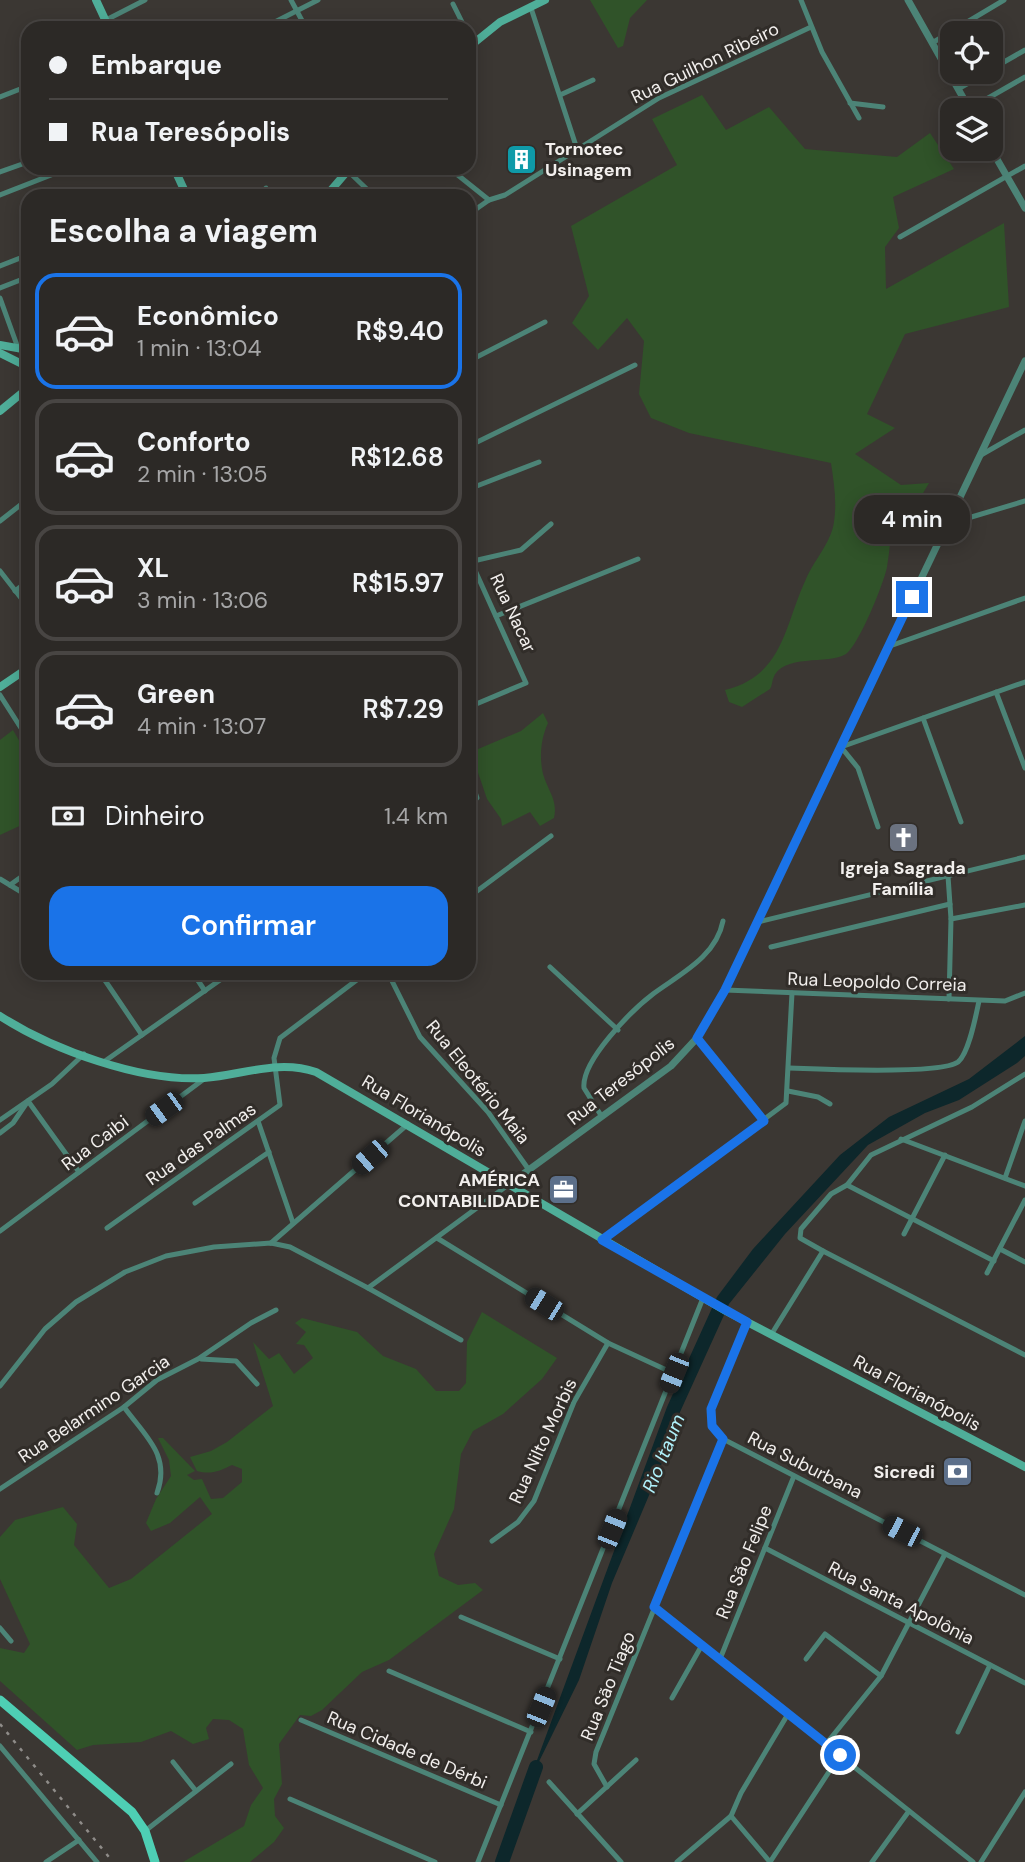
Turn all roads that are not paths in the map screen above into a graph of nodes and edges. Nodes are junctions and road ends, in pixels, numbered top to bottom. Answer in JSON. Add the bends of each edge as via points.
{"nodes":[{"id":1,"x":96,"y":0,"type":"edge"},
{"id":2,"x":145,"y":0,"type":"edge"},
{"id":3,"x":291,"y":0,"type":"edge"},
{"id":4,"x":318,"y":0,"type":"edge"},
{"id":5,"x":545,"y":0,"type":"edge"},
{"id":6,"x":801,"y":0,"type":"edge"},
{"id":7,"x":908,"y":0,"type":"edge"},
{"id":8,"x":1004,"y":0,"type":"edge"},
{"id":9,"x":453,"y":4,"type":"dead end"},
{"id":10,"x":531,"y":8,"type":"junction"},
{"id":11,"x":297,"y":11,"type":"junction"},
{"id":12,"x":106,"y":21,"type":"edge"},
{"id":13,"x":113,"y":21,"type":"edge"},
{"id":14,"x":277,"y":21,"type":"edge"},
{"id":15,"x":302,"y":21,"type":"edge"},
{"id":16,"x":462,"y":21,"type":"edge"},
{"id":17,"x":811,"y":27,"type":"junction"},
{"id":18,"x":476,"y":39,"type":"edge"},
{"id":19,"x":932,"y":43,"type":"junction"},
{"id":20,"x":1025,"y":50,"type":"edge"},
{"id":21,"x":1003,"y":63,"type":"edge"},
{"id":22,"x":1025,"y":77,"type":"edge"},
{"id":23,"x":593,"y":80,"type":"dead end"},
{"id":24,"x":967,"y":84,"type":"edge"},
{"id":25,"x":21,"y":89,"type":"edge"},
{"id":26,"x":958,"y":89,"type":"junction"},
{"id":27,"x":560,"y":96,"type":"junction"},
{"id":28,"x":0,"y":97,"type":"edge"},
{"id":29,"x":963,"y":98,"type":"edge"},
{"id":30,"x":989,"y":98,"type":"edge"},
{"id":31,"x":850,"y":103,"type":"junction"},
{"id":32,"x":883,"y":107,"type":"dead end"},
{"id":33,"x":859,"y":118,"type":"dead end"},
{"id":34,"x":578,"y":149,"type":"junction"},
{"id":35,"x":998,"y":161,"type":"edge"},
{"id":36,"x":21,"y":164,"type":"edge"},
{"id":37,"x":1025,"y":166,"type":"edge"},
{"id":38,"x":0,"y":172,"type":"edge"},
{"id":39,"x":51,"y":175,"type":"edge"},
{"id":40,"x":344,"y":175,"type":"edge"},
{"id":41,"x":355,"y":175,"type":"edge"},
{"id":42,"x":458,"y":175,"type":"edge"},
{"id":43,"x":1007,"y":176,"type":"junction"},
{"id":44,"x":332,"y":189,"type":"edge"},
{"id":45,"x":368,"y":189,"type":"edge"},
{"id":46,"x":475,"y":189,"type":"edge"},
{"id":47,"x":476,"y":190,"type":"edge"},
{"id":48,"x":0,"y":195,"type":"edge"},
{"id":49,"x":489,"y":200,"type":"junction"},
{"id":50,"x":1025,"y":208,"type":"edge"},
{"id":51,"x":476,"y":209,"type":"edge"},
{"id":52,"x":901,"y":237,"type":"dead end"},
{"id":53,"x":21,"y":258,"type":"edge"},
{"id":54,"x":0,"y":266,"type":"edge"},
{"id":55,"x":21,"y":280,"type":"edge"},
{"id":56,"x":0,"y":288,"type":"edge"},
{"id":57,"x":0,"y":298,"type":"edge"},
{"id":58,"x":545,"y":322,"type":"dead end"},
{"id":59,"x":0,"y":345,"type":"edge"},
{"id":60,"x":18,"y":349,"type":"junction"},
{"id":61,"x":21,"y":349,"type":"edge"},
{"id":62,"x":0,"y":353,"type":"edge"},
{"id":63,"x":21,"y":354,"type":"edge"},
{"id":64,"x":476,"y":357,"type":"edge"},
{"id":65,"x":1025,"y":361,"type":"edge"},
{"id":66,"x":21,"y":362,"type":"edge"},
{"id":67,"x":635,"y":365,"type":"dead end"},
{"id":68,"x":21,"y":394,"type":"edge"},
{"id":69,"x":0,"y":411,"type":"edge"},
{"id":70,"x":1025,"y":430,"type":"edge"},
{"id":71,"x":476,"y":443,"type":"edge"},
{"id":72,"x":978,"y":457,"type":"junction"},
{"id":73,"x":539,"y":462,"type":"dead end"},
{"id":74,"x":476,"y":486,"type":"edge"},
{"id":75,"x":1025,"y":501,"type":"edge"},
{"id":76,"x":21,"y":504,"type":"edge"},
{"id":77,"x":0,"y":521,"type":"edge"},
{"id":78,"x":551,"y":524,"type":"dead end"},
{"id":79,"x":945,"y":525,"type":"junction"},
{"id":80,"x":638,"y":558,"type":"dead end"},
{"id":81,"x":476,"y":559,"type":"edge"},
{"id":82,"x":0,"y":571,"type":"edge"},
{"id":83,"x":476,"y":573,"type":"edge"},
{"id":84,"x":21,"y":586,"type":"edge"},
{"id":85,"x":15,"y":591,"type":"junction"},
{"id":86,"x":21,"y":598,"type":"edge"},
{"id":87,"x":1025,"y":598,"type":"edge"},
{"id":88,"x":496,"y":616,"type":"junction"},
{"id":89,"x":890,"y":646,"type":"junction"},
{"id":90,"x":21,"y":673,"type":"edge"},
{"id":91,"x":1025,"y":682,"type":"edge"},
{"id":92,"x":0,"y":687,"type":"edge"},
{"id":93,"x":996,"y":692,"type":"junction"},
{"id":94,"x":0,"y":695,"type":"edge"},
{"id":95,"x":476,"y":704,"type":"edge"},
{"id":96,"x":923,"y":718,"type":"junction"},
{"id":97,"x":19,"y":724,"type":"joint"},
{"id":98,"x":21,"y":727,"type":"edge"},
{"id":99,"x":841,"y":747,"type":"junction"},
{"id":100,"x":1025,"y":768,"type":"edge"},
{"id":101,"x":961,"y":822,"type":"dead end"},
{"id":102,"x":878,"y":827,"type":"dead end"},
{"id":103,"x":551,"y":836,"type":"dead end"},
{"id":104,"x":1025,"y":857,"type":"edge"},
{"id":105,"x":948,"y":876,"type":"junction"},
{"id":106,"x":21,"y":877,"type":"edge"},
{"id":107,"x":0,"y":879,"type":"edge"},
{"id":108,"x":10,"y":885,"type":"junction"},
{"id":109,"x":21,"y":892,"type":"edge"},
{"id":110,"x":476,"y":892,"type":"edge"},
{"id":111,"x":950,"y":904,"type":"junction"},
{"id":112,"x":1025,"y":905,"type":"edge"},
{"id":113,"x":951,"y":919,"type":"junction"},
{"id":114,"x":723,"y":920,"type":"dead end"},
{"id":115,"x":758,"y":922,"type":"junction"},
{"id":116,"x":771,"y":947,"type":"dead end"},
{"id":117,"x":550,"y":967,"type":"dead end"},
{"id":118,"x":105,"y":980,"type":"edge"},
{"id":119,"x":198,"y":980,"type":"edge"},
{"id":120,"x":220,"y":980,"type":"edge"},
{"id":121,"x":357,"y":980,"type":"edge"},
{"id":122,"x":392,"y":980,"type":"edge"},
{"id":123,"x":725,"y":990,"type":"junction"},
{"id":124,"x":205,"y":991,"type":"junction"},
{"id":125,"x":792,"y":993,"type":"junction"},
{"id":126,"x":1025,"y":993,"type":"edge"},
{"id":127,"x":949,"y":999,"type":"junction"},
{"id":128,"x":979,"y":1001,"type":"junction"},
{"id":129,"x":0,"y":1016,"type":"edge"},
{"id":130,"x":618,"y":1030,"type":"junction"},
{"id":131,"x":142,"y":1035,"type":"junction"},
{"id":132,"x":697,"y":1038,"type":"junction"},
{"id":133,"x":84,"y":1054,"type":"junction"},
{"id":134,"x":105,"y":1061,"type":"junction"},
{"id":135,"x":275,"y":1066,"type":"junction"},
{"id":136,"x":789,"y":1068,"type":"junction"},
{"id":137,"x":207,"y":1077,"type":"junction"},
{"id":138,"x":1024,"y":1077,"type":"edge"},
{"id":139,"x":788,"y":1091,"type":"junction"},
{"id":140,"x":28,"y":1101,"type":"junction"},
{"id":141,"x":830,"y":1104,"type":"dead end"},
{"id":142,"x":602,"y":1117,"type":"junction"},
{"id":143,"x":0,"y":1120,"type":"edge"},
{"id":144,"x":258,"y":1121,"type":"junction"},
{"id":145,"x":764,"y":1121,"type":"junction"},
{"id":146,"x":1025,"y":1121,"type":"edge"},
{"id":147,"x":408,"y":1124,"type":"junction"},
{"id":148,"x":0,"y":1133,"type":"edge"},
{"id":149,"x":901,"y":1139,"type":"junction"},
{"id":150,"x":269,"y":1152,"type":"junction"},
{"id":151,"x":945,"y":1156,"type":"junction"},
{"id":152,"x":529,"y":1170,"type":"junction"},
{"id":153,"x":79,"y":1172,"type":"junction"},
{"id":154,"x":1005,"y":1178,"type":"junction"},
{"id":155,"x":508,"y":1185,"type":"junction"},
{"id":156,"x":847,"y":1185,"type":"junction"},
{"id":157,"x":1025,"y":1186,"type":"edge"},
{"id":158,"x":1025,"y":1200,"type":"edge"},
{"id":159,"x":195,"y":1203,"type":"dead end"},
{"id":160,"x":912,"y":1219,"type":"junction"},
{"id":161,"x":293,"y":1223,"type":"junction"},
{"id":162,"x":107,"y":1228,"type":"dead end"},
{"id":163,"x":0,"y":1231,"type":"edge"},
{"id":164,"x":904,"y":1234,"type":"dead end"},
{"id":165,"x":437,"y":1238,"type":"junction"},
{"id":166,"x":602,"y":1240,"type":"junction"},
{"id":167,"x":271,"y":1243,"type":"junction"},
{"id":168,"x":1000,"y":1249,"type":"junction"},
{"id":169,"x":823,"y":1251,"type":"junction"},
{"id":170,"x":994,"y":1261,"type":"junction"},
{"id":171,"x":1025,"y":1262,"type":"edge"},
{"id":172,"x":987,"y":1273,"type":"dead end"},
{"id":173,"x":368,"y":1288,"type":"junction"},
{"id":174,"x":703,"y":1298,"type":"junction"},
{"id":175,"x":276,"y":1310,"type":"dead end"},
{"id":176,"x":747,"y":1322,"type":"junction"},
{"id":177,"x":771,"y":1335,"type":"junction"},
{"id":178,"x":461,"y":1340,"type":"dead end"},
{"id":179,"x":608,"y":1343,"type":"junction"},
{"id":180,"x":1025,"y":1355,"type":"edge"},
{"id":181,"x":198,"y":1360,"type":"junction"},
{"id":182,"x":674,"y":1373,"type":"junction"},
{"id":183,"x":257,"y":1384,"type":"dead end"},
{"id":184,"x":0,"y":1386,"type":"edge"},
{"id":185,"x":124,"y":1407,"type":"junction"},
{"id":186,"x":723,"y":1439,"type":"junction"},
{"id":187,"x":1025,"y":1466,"type":"edge"},
{"id":188,"x":794,"y":1476,"type":"junction"},
{"id":189,"x":0,"y":1489,"type":"edge"},
{"id":190,"x":157,"y":1493,"type":"dead end"},
{"id":191,"x":492,"y":1541,"type":"dead end"},
{"id":192,"x":765,"y":1548,"type":"junction"},
{"id":193,"x":945,"y":1553,"type":"junction"},
{"id":194,"x":1025,"y":1595,"type":"edge"},
{"id":195,"x":654,"y":1607,"type":"junction"},
{"id":196,"x":461,"y":1617,"type":"dead end"},
{"id":197,"x":909,"y":1623,"type":"junction"},
{"id":198,"x":0,"y":1628,"type":"edge"},
{"id":199,"x":11,"y":1641,"type":"dead end"},
{"id":200,"x":702,"y":1645,"type":"junction"},
{"id":201,"x":560,"y":1659,"type":"junction"},
{"id":202,"x":806,"y":1659,"type":"dead end"},
{"id":203,"x":720,"y":1660,"type":"junction"},
{"id":204,"x":990,"y":1665,"type":"junction"},
{"id":205,"x":389,"y":1671,"type":"dead end"},
{"id":206,"x":881,"y":1676,"type":"junction"},
{"id":207,"x":1025,"y":1683,"type":"edge"},
{"id":208,"x":672,"y":1698,"type":"dead end"},
{"id":209,"x":0,"y":1700,"type":"edge"},
{"id":210,"x":788,"y":1714,"type":"junction"},
{"id":211,"x":301,"y":1720,"type":"dead end"},
{"id":212,"x":531,"y":1732,"type":"junction"},
{"id":213,"x":958,"y":1732,"type":"dead end"},
{"id":214,"x":826,"y":1744,"type":"junction"},
{"id":215,"x":0,"y":1746,"type":"edge"},
{"id":216,"x":840,"y":1755,"type":"junction"},
{"id":217,"x":636,"y":1760,"type":"dead end"},
{"id":218,"x":173,"y":1762,"type":"dead end"},
{"id":219,"x":231,"y":1764,"type":"dead end"},
{"id":220,"x":549,"y":1782,"type":"dead end"},
{"id":221,"x":607,"y":1787,"type":"junction"},
{"id":222,"x":196,"y":1791,"type":"junction"},
{"id":223,"x":1025,"y":1792,"type":"edge"},
{"id":224,"x":290,"y":1799,"type":"dead end"},
{"id":225,"x":501,"y":1805,"type":"junction"},
{"id":226,"x":1017,"y":1805,"type":"junction"},
{"id":227,"x":1025,"y":1809,"type":"edge"},
{"id":228,"x":909,"y":1811,"type":"junction"},
{"id":229,"x":577,"y":1814,"type":"junction"},
{"id":230,"x":732,"y":1816,"type":"junction"},
{"id":231,"x":145,"y":1831,"type":"junction"},
{"id":232,"x":79,"y":1840,"type":"junction"},
{"id":233,"x":46,"y":1862,"type":"edge"},
{"id":234,"x":97,"y":1862,"type":"edge"},
{"id":235,"x":155,"y":1862,"type":"edge"},
{"id":236,"x":435,"y":1862,"type":"edge"},
{"id":237,"x":478,"y":1862,"type":"edge"},
{"id":238,"x":621,"y":1862,"type":"edge"},
{"id":239,"x":677,"y":1862,"type":"edge"},
{"id":240,"x":770,"y":1862,"type":"edge"},
{"id":241,"x":872,"y":1862,"type":"edge"},
{"id":242,"x":973,"y":1862,"type":"edge"},
{"id":243,"x":981,"y":1862,"type":"edge"}],
"edges":[{"from":1,"to":12,"type":"main road"},
{"from":2,"to":13,"type":"street"},
{"from":3,"to":11,"type":"street"},
{"from":4,"to":11,"type":"street"},
{"from":5,"to":10,"type":"main road"},
{"from":6,"to":17,"type":"street"},
{"from":7,"to":19,"type":"street"},
{"from":8,"to":19,"type":"street"},
{"from":9,"to":16,"type":"street"},
{"from":10,"to":18,"type":"main road"},
{"from":10,"to":27,"type":"street"},
{"from":11,"to":14,"type":"street"},
{"from":11,"to":15,"type":"street"},
{"from":17,"to":31,"type":"street"},
{"from":17,"to":34,"type":"street","name":"Rua Guilhon Ribeiro","via":[[659,97]]},
{"from":19,"to":26,"type":"street"},
{"from":20,"to":21,"type":"street"},
{"from":22,"to":30,"type":"street"},
{"from":23,"to":27,"type":"street"},
{"from":24,"to":26,"type":"street"},
{"from":25,"to":28,"type":"street"},
{"from":26,"to":29,"type":"street"},
{"from":27,"to":34,"type":"street"},
{"from":31,"to":32,"type":"street"},
{"from":31,"to":33,"type":"street"},
{"from":34,"to":49,"type":"street","name":"Rua Guilhon Ribeiro","via":[[505,195]]},
{"from":35,"to":43,"type":"street"},
{"from":36,"to":38,"type":"street"},
{"from":37,"to":43,"type":"street"},
{"from":39,"to":48,"type":"street"},
{"from":40,"to":44,"type":"main road"},
{"from":41,"to":45,"type":"street"},
{"from":42,"to":46,"type":"street"},
{"from":43,"to":50,"type":"street"},
{"from":43,"to":52,"type":"street"},
{"from":47,"to":49,"type":"street"},
{"from":49,"to":51,"type":"street","name":"Rua Guilhon Ribeiro"},
{"from":53,"to":54,"type":"street"},
{"from":55,"to":56,"type":"street"},
{"from":57,"to":60,"type":"street"},
{"from":58,"to":64,"type":"street"},
{"from":59,"to":60,"type":"main road"},
{"from":60,"to":61,"type":"main road"},
{"from":60,"to":63,"type":"main road"},
{"from":62,"to":66,"type":"main road"},
{"from":65,"to":72,"type":"street","name":"Rua Teresópolis"},
{"from":67,"to":71,"type":"street"},
{"from":68,"to":69,"type":"main road"},
{"from":70,"to":72,"type":"street"},
{"from":72,"to":79,"type":"street","name":"Rua Teresópolis"},
{"from":73,"to":74,"type":"street"},
{"from":75,"to":79,"type":"street"},
{"from":76,"to":77,"type":"street"},
{"from":78,"to":81,"type":"street","via":[[521,550]]},
{"from":79,"to":89,"type":"street","name":"Rua Teresópolis"},
{"from":80,"to":88,"type":"street"},
{"from":82,"to":85,"type":"street"},
{"from":83,"to":88,"type":"street","name":"Rua Nacar"},
{"from":84,"to":85,"type":"street"},
{"from":85,"to":86,"type":"street"},
{"from":87,"to":89,"type":"street"},
{"from":88,"to":95,"type":"street","name":"Rua Nacar","via":[[526,683]]},
{"from":89,"to":99,"type":"street","name":"Rua Teresópolis"},
{"from":90,"to":92,"type":"main road"},
{"from":91,"to":93,"type":"street"},
{"from":93,"to":96,"type":"street"},
{"from":93,"to":100,"type":"street"},
{"from":94,"to":97,"type":"street"},
{"from":96,"to":99,"type":"street"},
{"from":96,"to":101,"type":"street"},
{"from":97,"to":98,"type":"street"},
{"from":99,"to":102,"type":"street","via":[[858,768]]},
{"from":99,"to":115,"type":"street","name":"Rua Teresópolis"},
{"from":103,"to":110,"type":"street"},
{"from":104,"to":105,"type":"street"},
{"from":105,"to":111,"type":"street"},
{"from":105,"to":115,"type":"street"},
{"from":106,"to":108,"type":"street"},
{"from":107,"to":108,"type":"street"},
{"from":108,"to":109,"type":"street"},
{"from":111,"to":113,"type":"street"},
{"from":111,"to":116,"type":"street"},
{"from":112,"to":113,"type":"street"},
{"from":113,"to":127,"type":"street"},
{"from":114,"to":130,"type":"street","via":[[717,937],[697,962],[650,996]]},
{"from":115,"to":123,"type":"street","name":"Rua Teresópolis"},
{"from":117,"to":130,"type":"street"},
{"from":118,"to":131,"type":"street"},
{"from":119,"to":124,"type":"street"},
{"from":120,"to":124,"type":"street"},
{"from":121,"to":135,"type":"street","via":[[284,1034],[275,1051]]},
{"from":122,"to":152,"type":"street","name":"Rua Eleotério Maia","via":[[420,1037],[488,1112]]},
{"from":123,"to":125,"type":"street","name":"Rua Leopoldo Correia"},
{"from":123,"to":132,"type":"street","name":"Rua Teresópolis"},
{"from":124,"to":131,"type":"street"},
{"from":125,"to":127,"type":"street","name":"Rua Leopoldo Correia"},
{"from":125,"to":136,"type":"street"},
{"from":126,"to":128,"type":"street","name":"Rua Leopoldo Correia","via":[[1013,1000]]},
{"from":127,"to":128,"type":"street","name":"Rua Leopoldo Correia"},
{"from":128,"to":136,"type":"street","via":[[962,1056],[952,1064],[886,1070]]},
{"from":129,"to":133,"type":"main road","name":"Rua Florianópolis"},
{"from":130,"to":142,"type":"street","via":[[597,1053],[584,1079],[588,1098]]},
{"from":131,"to":134,"type":"street"},
{"from":132,"to":142,"type":"street","name":"Rua Teresópolis","via":[[663,1073]]},
{"from":132,"to":145,"type":"street"},
{"from":133,"to":134,"type":"main road","name":"Rua Florianópolis"},
{"from":133,"to":140,"type":"street"},
{"from":134,"to":137,"type":"main road","name":"Rua Florianópolis","via":[[162,1076]]},
{"from":135,"to":137,"type":"main road","name":"Rua Florianópolis"},
{"from":135,"to":144,"type":"street","name":"Rua das Palmas","via":[[280,1105]]},
{"from":135,"to":147,"type":"main road","name":"Rua Florianópolis","via":[[316,1072]]},
{"from":136,"to":139,"type":"street"},
{"from":137,"to":153,"type":"street","name":"Rua Caibi"},
{"from":138,"to":149,"type":"street"},
{"from":139,"to":141,"type":"street"},
{"from":139,"to":145,"type":"street","via":[[786,1103]]},
{"from":140,"to":143,"type":"street"},
{"from":140,"to":148,"type":"street"},
{"from":140,"to":153,"type":"street"},
{"from":142,"to":152,"type":"street","name":"Rua Teresópolis"},
{"from":144,"to":150,"type":"street"},
{"from":144,"to":162,"type":"street","name":"Rua das Palmas"},
{"from":145,"to":166,"type":"street"},
{"from":146,"to":154,"type":"street"},
{"from":147,"to":155,"type":"main road","name":"Rua Florianópolis"},
{"from":147,"to":161,"type":"street"},
{"from":149,"to":151,"type":"street"},
{"from":149,"to":156,"type":"street","via":[[871,1155]]},
{"from":150,"to":159,"type":"street"},
{"from":150,"to":161,"type":"street"},
{"from":151,"to":154,"type":"street"},
{"from":151,"to":160,"type":"street"},
{"from":152,"to":155,"type":"street","name":"Rua Teresópolis"},
{"from":153,"to":163,"type":"street","name":"Rua Caibi"},
{"from":154,"to":157,"type":"street"},
{"from":155,"to":165,"type":"street","name":"Rua Teresópolis"},
{"from":155,"to":166,"type":"main road","name":"Rua Florianópolis"},
{"from":156,"to":160,"type":"street"},
{"from":156,"to":169,"type":"street","via":[[831,1194],[799,1233]]},
{"from":158,"to":168,"type":"street"},
{"from":160,"to":164,"type":"street"},
{"from":160,"to":170,"type":"street"},
{"from":161,"to":167,"type":"street"},
{"from":165,"to":173,"type":"street","name":"Rua Teresópolis"},
{"from":165,"to":179,"type":"street"},
{"from":166,"to":174,"type":"main road","name":"Rua Florianópolis"},
{"from":167,"to":173,"type":"street","via":[[290,1247]]},
{"from":167,"to":184,"type":"street","via":[[194,1250],[125,1272],[57,1317]]},
{"from":168,"to":170,"type":"street"},
{"from":168,"to":171,"type":"street"},
{"from":169,"to":177,"type":"street"},
{"from":169,"to":180,"type":"street"},
{"from":170,"to":172,"type":"street"},
{"from":173,"to":178,"type":"street"},
{"from":174,"to":176,"type":"main road","name":"Rua Florianópolis"},
{"from":174,"to":182,"type":"street"},
{"from":175,"to":181,"type":"street","name":"Rua Belarmino Garcia"},
{"from":176,"to":177,"type":"main road","name":"Rua Florianópolis"},
{"from":176,"to":186,"type":"street","name":"Rua Suburbana","via":[[711,1409],[712,1426]]},
{"from":177,"to":187,"type":"main road","name":"Rua Florianópolis"},
{"from":179,"to":182,"type":"street"},
{"from":179,"to":191,"type":"street","name":"Rua Nilto Morbis","via":[[574,1402],[534,1501],[523,1517]]},
{"from":181,"to":183,"type":"street","via":[[236,1361]]},
{"from":181,"to":185,"type":"street","name":"Rua Belarmino Garcia","via":[[157,1380]]},
{"from":182,"to":201,"type":"street"},
{"from":185,"to":189,"type":"street","name":"Rua Belarmino Garcia"},
{"from":185,"to":190,"type":"street","via":[[161,1459],[163,1472]]},
{"from":186,"to":188,"type":"street","name":"Rua Suburbana"},
{"from":186,"to":195,"type":"street","name":"Rua São Tiago"},
{"from":188,"to":192,"type":"street","name":"Rua São Felipe"},
{"from":188,"to":193,"type":"street","name":"Rua Suburbana"},
{"from":192,"to":197,"type":"street","name":"Rua Santa Apolônia"},
{"from":192,"to":203,"type":"street","name":"Rua São Felipe"},
{"from":193,"to":194,"type":"street","name":"Rua Suburbana"},
{"from":193,"to":197,"type":"street"},
{"from":195,"to":200,"type":"street"},
{"from":195,"to":221,"type":"street","name":"Rua São Tiago","via":[[596,1752],[594,1764]]},
{"from":196,"to":201,"type":"street"},
{"from":197,"to":204,"type":"street","name":"Rua Santa Apolônia"},
{"from":197,"to":206,"type":"street"},
{"from":198,"to":199,"type":"street"},
{"from":200,"to":203,"type":"street"},
{"from":200,"to":208,"type":"street"},
{"from":201,"to":212,"type":"street"},
{"from":202,"to":206,"type":"street","via":[[825,1634]]},
{"from":203,"to":210,"type":"street"},
{"from":204,"to":207,"type":"street","name":"Rua Santa Apolônia"},
{"from":204,"to":213,"type":"street"},
{"from":205,"to":212,"type":"street"},
{"from":206,"to":214,"type":"street"},
{"from":209,"to":231,"type":"main road","via":[[123,1804]]},
{"from":210,"to":214,"type":"street"},
{"from":210,"to":230,"type":"street"},
{"from":211,"to":225,"type":"street","name":"Rua Cidade de Dérbi"},
{"from":212,"to":225,"type":"street"},
{"from":214,"to":216,"type":"street"},
{"from":215,"to":232,"type":"street"},
{"from":216,"to":228,"type":"street"},
{"from":216,"to":240,"type":"street"},
{"from":217,"to":221,"type":"street"},
{"from":218,"to":222,"type":"street"},
{"from":219,"to":222,"type":"street"},
{"from":220,"to":229,"type":"street"},
{"from":221,"to":229,"type":"street"},
{"from":222,"to":231,"type":"street"},
{"from":223,"to":226,"type":"street"},
{"from":224,"to":236,"type":"street"},
{"from":225,"to":237,"type":"street"},
{"from":226,"to":227,"type":"street"},
{"from":226,"to":243,"type":"street"},
{"from":228,"to":241,"type":"street"},
{"from":228,"to":242,"type":"street"},
{"from":229,"to":238,"type":"street"},
{"from":230,"to":239,"type":"street"},
{"from":230,"to":240,"type":"street"},
{"from":231,"to":235,"type":"main road"},
{"from":232,"to":233,"type":"street"},
{"from":232,"to":234,"type":"street"}]}
